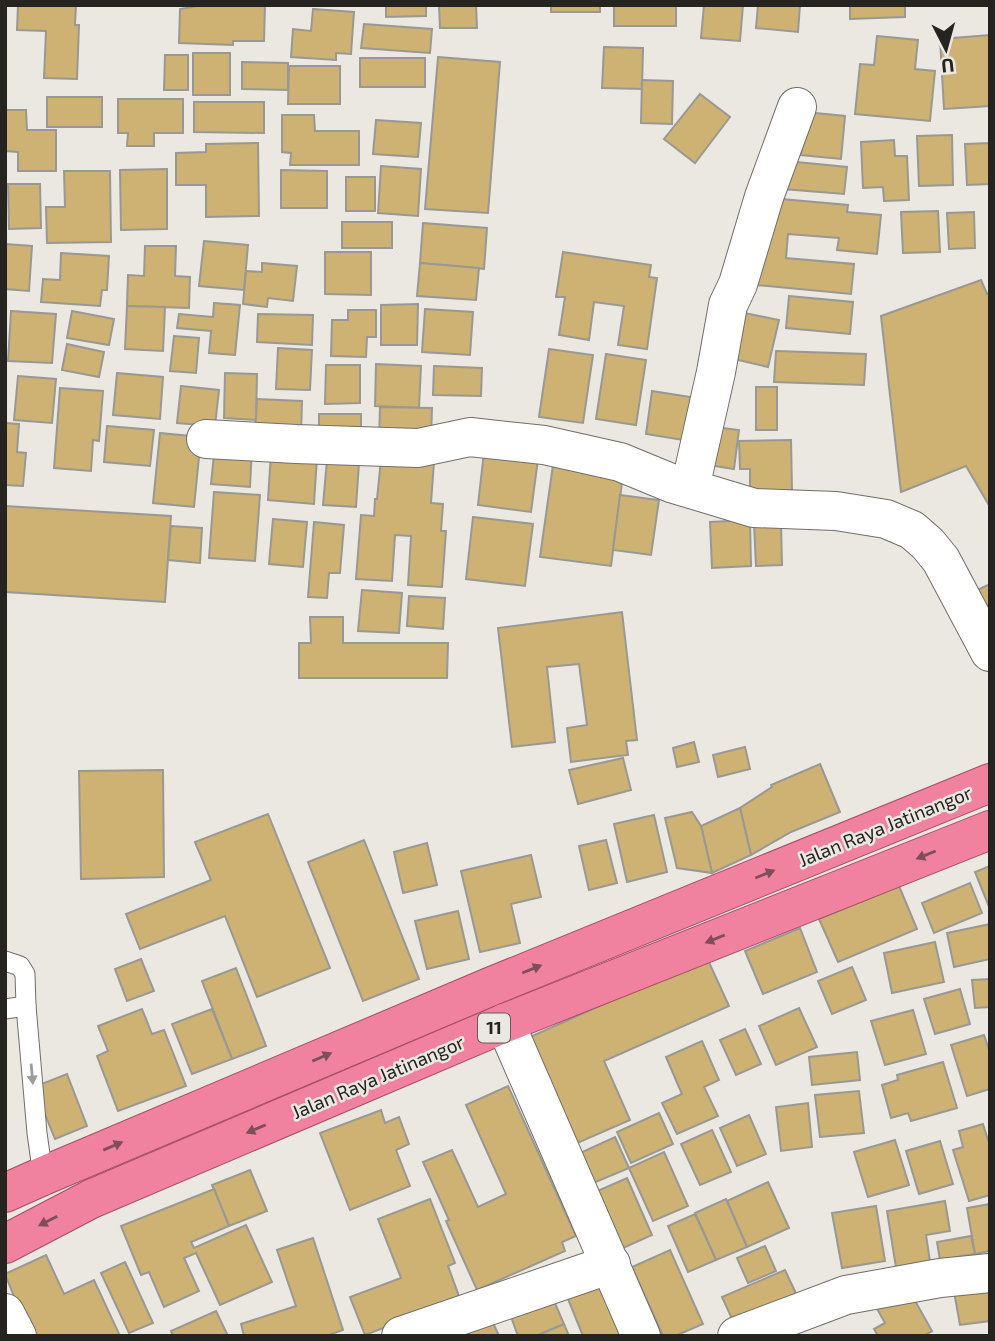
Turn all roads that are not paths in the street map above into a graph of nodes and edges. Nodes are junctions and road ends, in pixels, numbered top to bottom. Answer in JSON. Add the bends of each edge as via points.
{"nodes":[{"id":1,"x":797,"y":107,"type":"dead end"},
{"id":2,"x":206,"y":439,"type":"dead end"},
{"id":3,"x":690,"y":488,"type":"junction"},
{"id":4,"x":990,"y":652,"type":"edge"},
{"id":5,"x":990,"y":783,"type":"edge"},
{"id":6,"x":990,"y":830,"type":"edge"},
{"id":7,"x":5,"y":961,"type":"edge"},
{"id":8,"x":26,"y":1006,"type":"junction"},
{"id":9,"x":5,"y":1009,"type":"edge"},
{"id":10,"x":505,"y":1023,"type":"junction"},
{"id":11,"x":43,"y":1176,"type":"junction"},
{"id":12,"x":5,"y":1193,"type":"edge"},
{"id":13,"x":5,"y":1244,"type":"edge"},
{"id":14,"x":611,"y":1264,"type":"junction"},
{"id":15,"x":990,"y":1273,"type":"edge"},
{"id":16,"x":5,"y":1313,"type":"edge"},
{"id":17,"x":17,"y":1336,"type":"edge"},
{"id":18,"x":401,"y":1336,"type":"edge"},
{"id":19,"x":641,"y":1336,"type":"edge"},
{"id":20,"x":737,"y":1336,"type":"edge"}],
"edges":[{"from":1,"to":3,"type":"street","via":[[728,305]]},
{"from":2,"to":3,"type":"street","via":[[418,448],[470,437],[544,445],[620,462]]},
{"from":3,"to":4,"type":"street","via":[[754,508],[836,511],[886,519],[912,530],[941,560]]},
{"from":11,"to":5,"type":"highway","name":"Jalan Raya Jatinangor","number":"11","one_way":true,"via":[[492,985]]},
{"from":6,"to":10,"type":"highway","name":"Jalan Raya Jatinangor","number":"11","one_way":true},
{"from":7,"to":8,"type":"lane","via":[[20,965],[25,974]]},
{"from":8,"to":9,"type":"lane"},
{"from":8,"to":11,"type":"lane","one_way":true},
{"from":10,"to":13,"type":"highway","name":"Jalan Raya Jatinangor","number":"11","one_way":true,"via":[[92,1199]]},
{"from":10,"to":14,"type":"street"},
{"from":11,"to":12,"type":"highway","name":"Jalan Raya Jatinangor","number":"11"},
{"from":14,"to":18,"type":"street"},
{"from":14,"to":19,"type":"street"},
{"from":15,"to":20,"type":"street","via":[[846,1295]]},
{"from":16,"to":17,"type":"street"}]}
